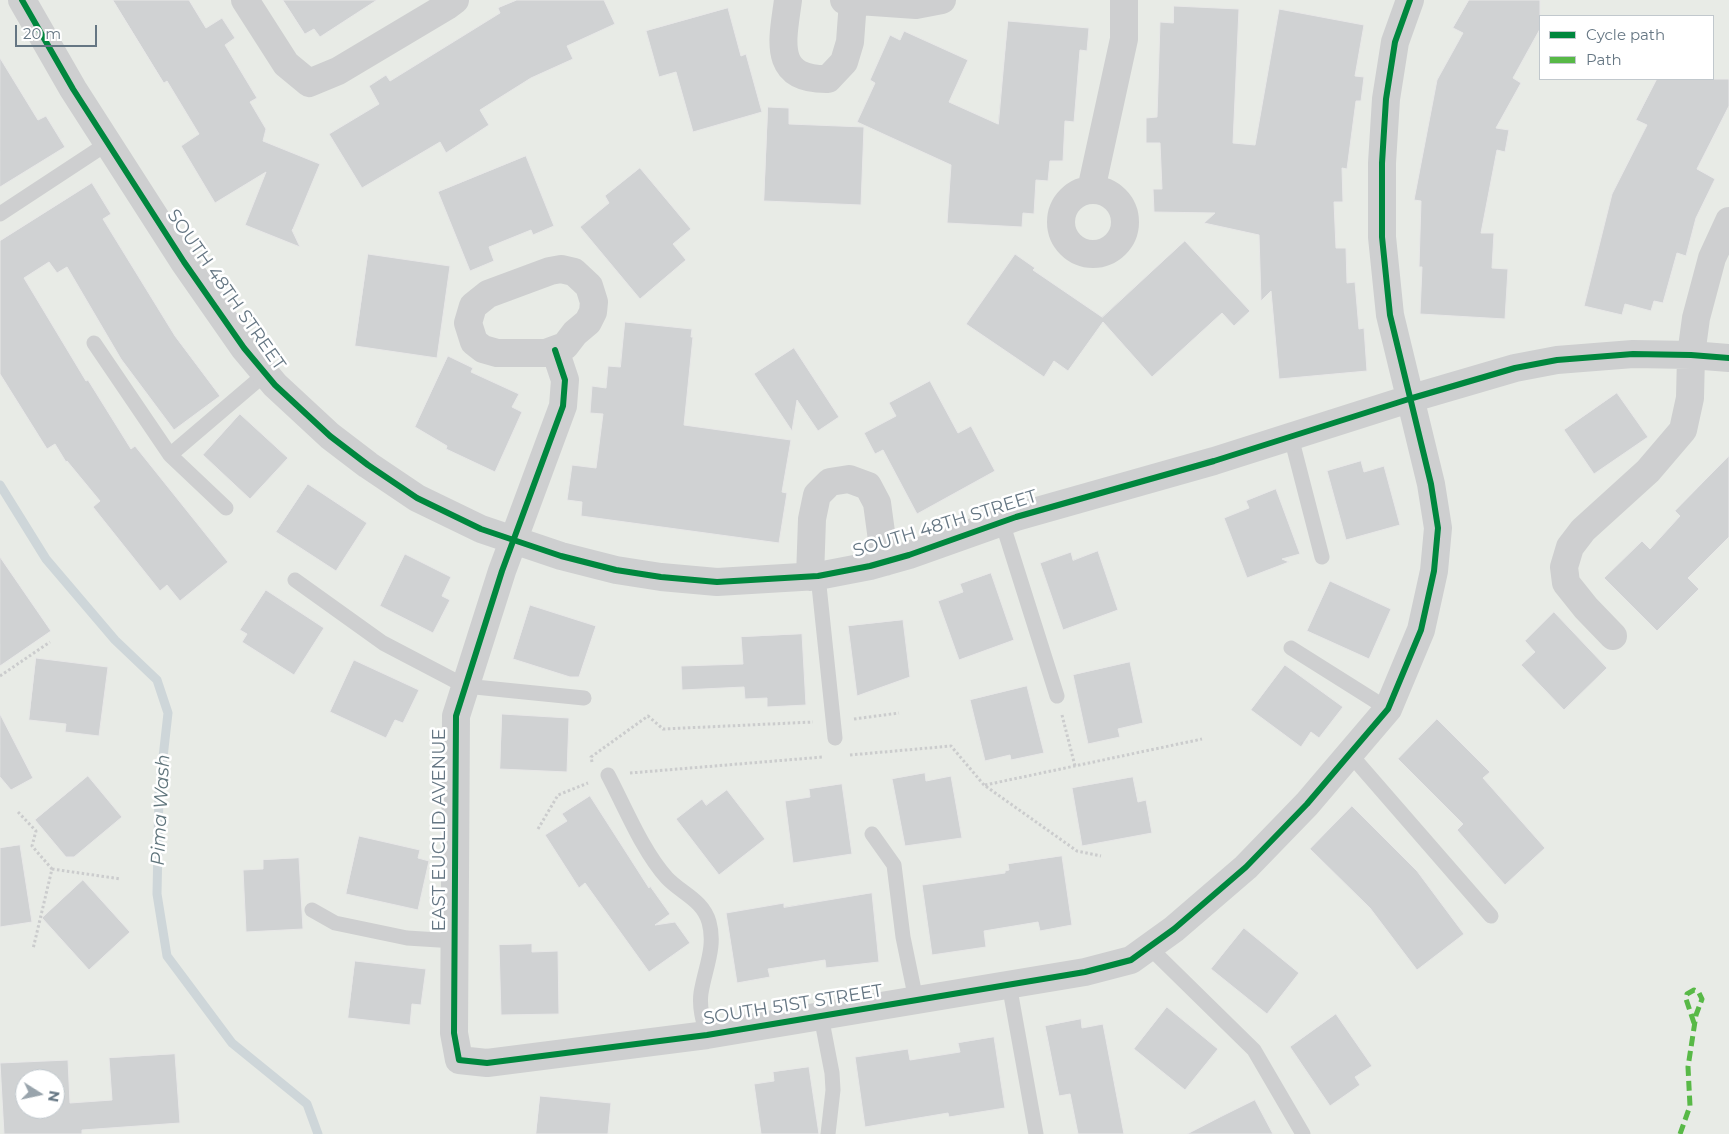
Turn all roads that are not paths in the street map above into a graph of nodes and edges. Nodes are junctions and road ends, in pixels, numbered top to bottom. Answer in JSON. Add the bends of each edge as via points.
{"nodes":[{"id":1,"x":22,"y":0,"type":"edge"},
{"id":2,"x":245,"y":0,"type":"edge"},
{"id":3,"x":455,"y":0,"type":"edge"},
{"id":4,"x":788,"y":0,"type":"edge"},
{"id":5,"x":942,"y":0,"type":"edge"},
{"id":6,"x":1124,"y":0,"type":"edge"},
{"id":7,"x":848,"y":1,"type":"edge"},
{"id":8,"x":1405,"y":1,"type":"edge"},
{"id":9,"x":108,"y":143,"type":"junction"},
{"id":10,"x":1092,"y":190,"type":"dead end"},
{"id":11,"x":0,"y":214,"type":"edge"},
{"id":12,"x":1729,"y":221,"type":"edge"},
{"id":13,"x":94,"y":343,"type":"dead end"},
{"id":14,"x":555,"y":350,"type":"dead end"},
{"id":15,"x":1691,"y":355,"type":"junction"},
{"id":16,"x":1729,"y":358,"type":"edge"},
{"id":17,"x":265,"y":374,"type":"junction"},
{"id":18,"x":1409,"y":399,"type":"junction"},
{"id":19,"x":1291,"y":437,"type":"junction"},
{"id":20,"x":170,"y":455,"type":"junction"},
{"id":21,"x":226,"y":508,"type":"dead end"},
{"id":22,"x":1002,"y":522,"type":"junction"},
{"id":23,"x":514,"y":539,"type":"junction"},
{"id":24,"x":1322,"y":557,"type":"dead end"},
{"id":25,"x":885,"y":562,"type":"junction"},
{"id":26,"x":814,"y":577,"type":"junction"},
{"id":27,"x":295,"y":580,"type":"dead end"},
{"id":28,"x":1613,"y":636,"type":"dead end"},
{"id":29,"x":1291,"y":648,"type":"dead end"},
{"id":30,"x":465,"y":686,"type":"junction"},
{"id":31,"x":1057,"y":696,"type":"road end"},
{"id":32,"x":584,"y":698,"type":"dead end"},
{"id":33,"x":1388,"y":709,"type":"junction"},
{"id":34,"x":835,"y":738,"type":"dead end"},
{"id":35,"x":1350,"y":754,"type":"junction"},
{"id":36,"x":603,"y":777,"type":"road end"},
{"id":37,"x":872,"y":834,"type":"dead end"},
{"id":38,"x":312,"y":910,"type":"dead end"},
{"id":39,"x":1491,"y":916,"type":"dead end"},
{"id":40,"x":455,"y":941,"type":"junction"},
{"id":41,"x":1140,"y":954,"type":"junction"},
{"id":42,"x":1009,"y":984,"type":"junction"},
{"id":43,"x":916,"y":1000,"type":"junction"},
{"id":44,"x":821,"y":1016,"type":"junction"},
{"id":45,"x":707,"y":1035,"type":"junction"},
{"id":46,"x":459,"y":1060,"type":"joint"},
{"id":47,"x":828,"y":1134,"type":"edge"},
{"id":48,"x":1036,"y":1134,"type":"edge"},
{"id":49,"x":1303,"y":1134,"type":"edge"}],
"edges":[{"from":1,"to":9,"type":"street","name":"SOUTH 48TH STREET"},
{"from":2,"to":3,"type":"street","via":[[286,64],[309,84],[338,71]]},
{"from":4,"to":7,"type":"street","via":[[782,42],[785,60],[798,73],[813,79],[828,79],[844,62],[850,42]]},
{"from":5,"to":7,"type":"street","via":[[916,5]]},
{"from":6,"to":10,"type":"street","via":[[1124,39]]},
{"from":8,"to":18,"type":"street","via":[[1386,99],[1382,237],[1390,316]]},
{"from":9,"to":11,"type":"lane"},
{"from":9,"to":17,"type":"street","name":"SOUTH 48TH STREET","via":[[184,262]]},
{"from":12,"to":15,"type":"street","via":[[1712,258],[1696,318]]},
{"from":13,"to":20,"type":"lane"},
{"from":14,"to":23,"type":"street","name":"EAST EUCLID AVENUE","via":[[565,380],[563,406]]},
{"from":15,"to":16,"type":"street","name":"SOUTH 48TH STREET"},
{"from":15,"to":18,"type":"street","name":"SOUTH 48TH STREET","via":[[1633,354],[1557,360],[1515,368]]},
{"from":15,"to":28,"type":"street","via":[[1690,398],[1683,430],[1648,471],[1583,530],[1570,547],[1564,566],[1566,583]]},
{"from":17,"to":20,"type":"lane"},
{"from":17,"to":23,"type":"street","name":"SOUTH 48TH STREET","via":[[330,436],[368,465],[418,498],[481,528]]},
{"from":18,"to":19,"type":"street","name":"SOUTH 48TH STREET"},
{"from":18,"to":33,"type":"street","via":[[1431,484],[1438,528],[1434,571],[1421,630]]},
{"from":19,"to":22,"type":"street","name":"SOUTH 48TH STREET"},
{"from":19,"to":24,"type":"lane"},
{"from":20,"to":21,"type":"lane"},
{"from":22,"to":25,"type":"street","name":"SOUTH 48TH STREET"},
{"from":22,"to":31,"type":"lane"},
{"from":23,"to":26,"type":"street","name":"SOUTH 48TH STREET","via":[[561,556],[661,577],[717,582]]},
{"from":23,"to":30,"type":"street","name":"EAST EUCLID AVENUE"},
{"from":25,"to":26,"type":"street","name":"SOUTH 48TH STREET"},
{"from":25,"to":26,"type":"street","name":"SOUTH 48TH STREET","via":[[877,503],[868,486],[848,479],[830,482],[817,495],[812,519]]},
{"from":26,"to":34,"type":"lane"},
{"from":27,"to":30,"type":"lane","via":[[383,643]]},
{"from":29,"to":33,"type":"lane"},
{"from":30,"to":32,"type":"lane"},
{"from":30,"to":40,"type":"street","name":"EAST EUCLID AVENUE","via":[[456,716]]},
{"from":33,"to":35,"type":"street"},
{"from":35,"to":39,"type":"lane"},
{"from":35,"to":41,"type":"street","via":[[1246,867]]},
{"from":36,"to":45,"type":"lane","via":[[668,879],[698,903],[709,919],[710,956],[701,993]]},
{"from":37,"to":43,"type":"lane","via":[[894,865],[903,937]]},
{"from":38,"to":40,"type":"lane","via":[[335,923],[407,938]]},
{"from":40,"to":46,"type":"street","name":"EAST EUCLID AVENUE","via":[[454,1032]]},
{"from":41,"to":42,"type":"street","name":"SOUTH 51ST STREET","via":[[1085,972]]},
{"from":41,"to":49,"type":"lane","via":[[1254,1050]]},
{"from":42,"to":43,"type":"street","name":"SOUTH 51ST STREET"},
{"from":42,"to":48,"type":"lane"},
{"from":43,"to":44,"type":"street","name":"SOUTH 51ST STREET"},
{"from":44,"to":45,"type":"street","name":"SOUTH 51ST STREET"},
{"from":44,"to":47,"type":"lane","via":[[832,1073]]},
{"from":45,"to":46,"type":"street","name":"SOUTH 51ST STREET","via":[[487,1063]]}]}
